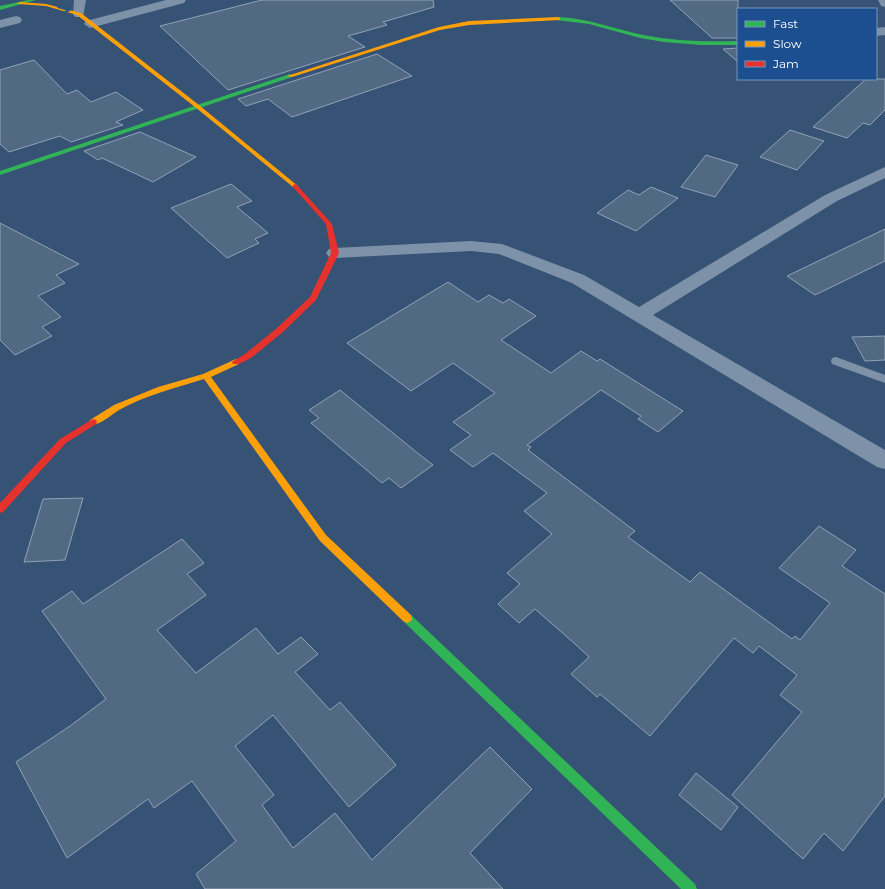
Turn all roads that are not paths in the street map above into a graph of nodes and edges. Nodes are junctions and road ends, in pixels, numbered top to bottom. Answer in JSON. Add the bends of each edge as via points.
{"nodes":[{"id":1,"x":34,"y":0,"type":"edge"},
{"id":2,"x":80,"y":0,"type":"edge"},
{"id":3,"x":180,"y":0,"type":"edge"},
{"id":4,"x":884,"y":0,"type":"edge"},
{"id":5,"x":20,"y":3,"type":"junction"},
{"id":6,"x":885,"y":3,"type":"edge"},
{"id":7,"x":0,"y":8,"type":"edge"},
{"id":8,"x":79,"y":14,"type":"junction"},
{"id":9,"x":16,"y":20,"type":"dead end"},
{"id":10,"x":0,"y":24,"type":"edge"},
{"id":11,"x":90,"y":24,"type":"junction"},
{"id":12,"x":737,"y":43,"type":"edge"},
{"id":13,"x":197,"y":106,"type":"junction"},
{"id":14,"x":885,"y":172,"type":"edge"},
{"id":15,"x":0,"y":173,"type":"edge"},
{"id":16,"x":334,"y":253,"type":"junction"},
{"id":17,"x":640,"y":316,"type":"junction"},
{"id":18,"x":836,"y":361,"type":"dead end"},
{"id":19,"x":206,"y":376,"type":"junction"},
{"id":20,"x":885,"y":379,"type":"edge"},
{"id":21,"x":885,"y":461,"type":"edge"},
{"id":22,"x":0,"y":509,"type":"edge"},
{"id":23,"x":690,"y":889,"type":"edge"}],
"edges":[{"from":1,"to":5,"type":"street"},
{"from":2,"to":8,"type":"street"},
{"from":3,"to":11,"type":"street"},
{"from":4,"to":6,"type":"street"},
{"from":5,"to":7,"type":"street"},
{"from":5,"to":8,"type":"street","one_way":true,"via":[[46,5]]},
{"from":8,"to":11,"type":"street"},
{"from":9,"to":10,"type":"street"},
{"from":11,"to":13,"type":"street"},
{"from":12,"to":13,"type":"street","via":[[676,42],[563,19],[469,23],[439,29]]},
{"from":13,"to":15,"type":"street"},
{"from":13,"to":16,"type":"street","via":[[302,192],[329,224]]},
{"from":14,"to":17,"type":"street","via":[[831,198]]},
{"from":16,"to":17,"type":"street","via":[[471,246],[502,249],[578,279]]},
{"from":16,"to":19,"type":"street","via":[[313,298],[280,330],[248,356]]},
{"from":17,"to":21,"type":"street"},
{"from":18,"to":20,"type":"lane"},
{"from":19,"to":22,"type":"street","via":[[118,407],[63,441]]},
{"from":19,"to":23,"type":"street","via":[[323,538]]}]}
